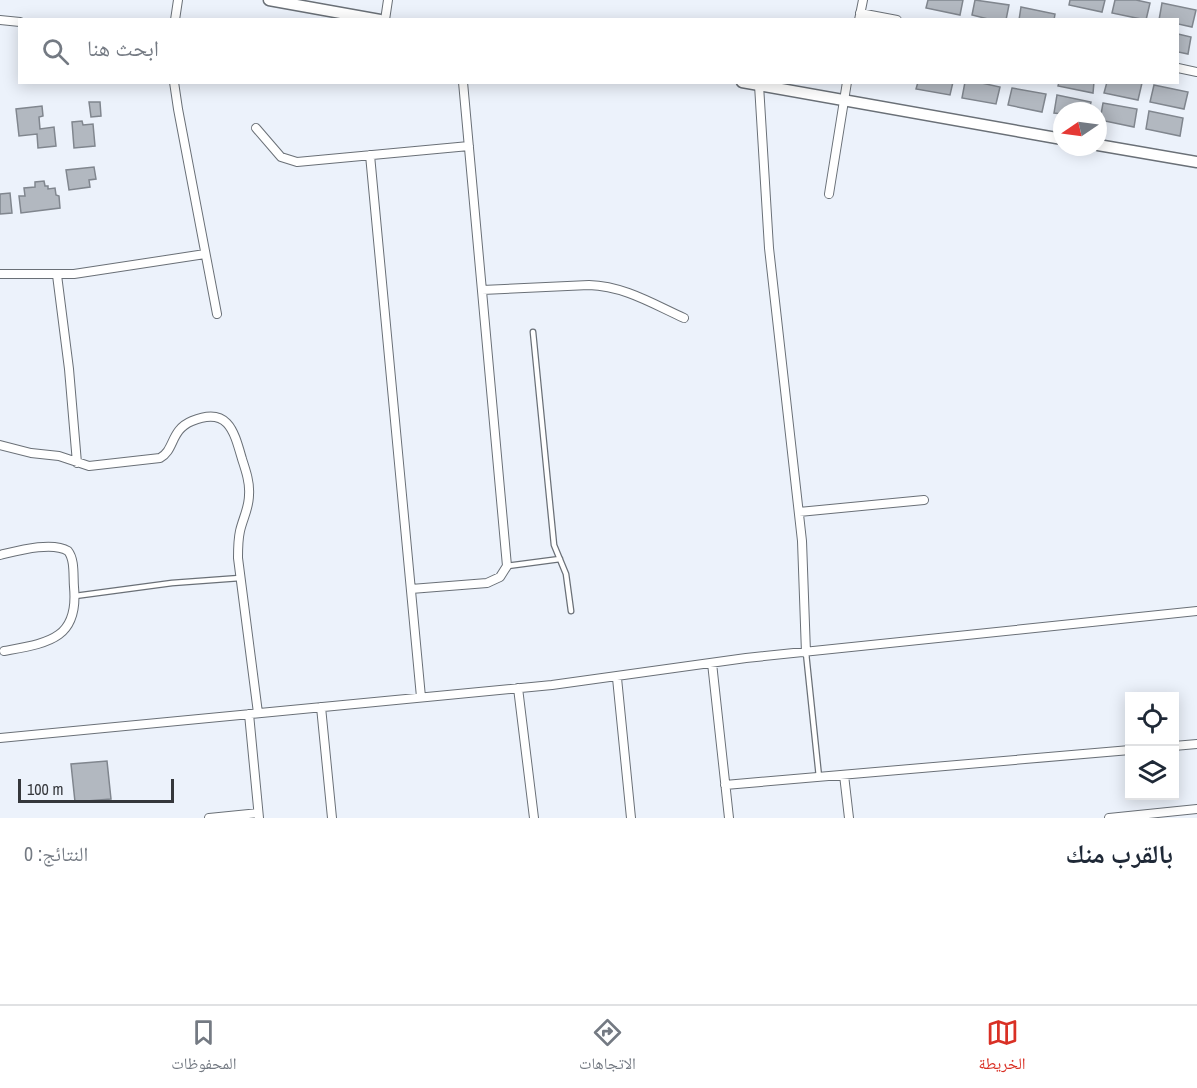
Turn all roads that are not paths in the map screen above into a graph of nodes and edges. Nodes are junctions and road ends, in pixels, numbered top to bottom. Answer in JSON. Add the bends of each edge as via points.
{"nodes":[{"id":1,"x":178,"y":0,"type":"edge"},
{"id":2,"x":269,"y":0,"type":"edge"},
{"id":3,"x":388,"y":0,"type":"edge"},
{"id":4,"x":862,"y":0,"type":"edge"},
{"id":5,"x":860,"y":16,"type":"edge"},
{"id":6,"x":175,"y":18,"type":"edge"},
{"id":7,"x":369,"y":18,"type":"edge"},
{"id":8,"x":385,"y":18,"type":"edge"},
{"id":9,"x":878,"y":18,"type":"edge"},
{"id":10,"x":0,"y":20,"type":"edge"},
{"id":11,"x":18,"y":22,"type":"edge"},
{"id":12,"x":1179,"y":68,"type":"edge"},
{"id":13,"x":1197,"y":72,"type":"edge"},
{"id":14,"x":174,"y":84,"type":"edge"},
{"id":15,"x":462,"y":84,"type":"edge"},
{"id":16,"x":750,"y":84,"type":"edge"},
{"id":17,"x":848,"y":84,"type":"edge"},
{"id":18,"x":759,"y":86,"type":"junction"},
{"id":19,"x":844,"y":101,"type":"junction"},
{"id":20,"x":256,"y":128,"type":"dead end"},
{"id":21,"x":1053,"y":137,"type":"edge"},
{"id":22,"x":469,"y":146,"type":"junction"},
{"id":23,"x":1107,"y":147,"type":"edge"},
{"id":24,"x":370,"y":155,"type":"junction"},
{"id":25,"x":1197,"y":162,"type":"edge"},
{"id":26,"x":829,"y":194,"type":"dead end"},
{"id":27,"x":206,"y":254,"type":"junction"},
{"id":28,"x":0,"y":274,"type":"edge"},
{"id":29,"x":57,"y":275,"type":"junction"},
{"id":30,"x":482,"y":290,"type":"junction"},
{"id":31,"x":217,"y":314,"type":"dead end"},
{"id":32,"x":684,"y":318,"type":"dead end"},
{"id":33,"x":533,"y":332,"type":"dead end"},
{"id":34,"x":0,"y":445,"type":"edge"},
{"id":35,"x":77,"y":463,"type":"junction"},
{"id":36,"x":924,"y":500,"type":"dead end"},
{"id":37,"x":799,"y":513,"type":"junction"},
{"id":38,"x":0,"y":555,"type":"edge"},
{"id":39,"x":560,"y":560,"type":"junction"},
{"id":40,"x":507,"y":566,"type":"junction"},
{"id":41,"x":240,"y":578,"type":"junction"},
{"id":42,"x":411,"y":589,"type":"junction"},
{"id":43,"x":75,"y":596,"type":"junction"},
{"id":44,"x":571,"y":611,"type":"dead end"},
{"id":45,"x":1197,"y":611,"type":"edge"},
{"id":46,"x":4,"y":651,"type":"dead end"},
{"id":47,"x":806,"y":652,"type":"junction"},
{"id":48,"x":712,"y":663,"type":"junction"},
{"id":49,"x":617,"y":678,"type":"junction"},
{"id":50,"x":518,"y":688,"type":"junction"},
{"id":51,"x":421,"y":698,"type":"junction"},
{"id":52,"x":321,"y":707,"type":"junction"},
{"id":53,"x":253,"y":714,"type":"junction"},
{"id":54,"x":0,"y":738,"type":"edge"},
{"id":55,"x":1197,"y":744,"type":"edge"},
{"id":56,"x":1179,"y":746,"type":"edge"},
{"id":57,"x":1125,"y":750,"type":"edge"},
{"id":58,"x":844,"y":775,"type":"junction"},
{"id":59,"x":819,"y":777,"type":"junction"},
{"id":60,"x":725,"y":785,"type":"junction"},
{"id":61,"x":1197,"y":809,"type":"edge"},
{"id":62,"x":258,"y":816,"type":"edge"},
{"id":63,"x":209,"y":818,"type":"edge"},
{"id":64,"x":332,"y":818,"type":"edge"},
{"id":65,"x":534,"y":818,"type":"edge"},
{"id":66,"x":631,"y":818,"type":"edge"},
{"id":67,"x":729,"y":818,"type":"edge"},
{"id":68,"x":849,"y":818,"type":"edge"},
{"id":69,"x":1109,"y":818,"type":"edge"}],
"edges":[{"from":1,"to":6,"type":"street"},
{"from":2,"to":7,"type":"street"},
{"from":3,"to":8,"type":"street"},
{"from":4,"to":5,"type":"street"},
{"from":5,"to":9,"type":"street"},
{"from":10,"to":11,"type":"street"},
{"from":12,"to":13,"type":"street"},
{"from":14,"to":27,"type":"street"},
{"from":15,"to":22,"type":"street"},
{"from":16,"to":18,"type":"street"},
{"from":17,"to":19,"type":"street"},
{"from":18,"to":19,"type":"street"},
{"from":18,"to":37,"type":"street","via":[[769,248]]},
{"from":19,"to":21,"type":"street"},
{"from":19,"to":26,"type":"street"},
{"from":20,"to":24,"type":"street","via":[[277,154],[292,162]]},
{"from":22,"to":24,"type":"street"},
{"from":22,"to":30,"type":"street"},
{"from":23,"to":25,"type":"street"},
{"from":24,"to":42,"type":"street"},
{"from":27,"to":29,"type":"street"},
{"from":27,"to":31,"type":"street"},
{"from":28,"to":29,"type":"street"},
{"from":29,"to":35,"type":"street"},
{"from":30,"to":32,"type":"street","via":[[606,286]]},
{"from":30,"to":40,"type":"street"},
{"from":33,"to":39,"type":"lane","via":[[554,545]]},
{"from":34,"to":35,"type":"street"},
{"from":35,"to":41,"type":"street","via":[[95,465],[160,458],[189,422],[210,416],[224,420],[235,434],[249,485],[249,503],[238,539]]},
{"from":36,"to":37,"type":"street"},
{"from":37,"to":47,"type":"street"},
{"from":38,"to":43,"type":"street","via":[[63,548],[71,555]]},
{"from":39,"to":40,"type":"lane"},
{"from":39,"to":44,"type":"lane"},
{"from":40,"to":42,"type":"street","via":[[500,577],[487,583]]},
{"from":41,"to":43,"type":"lane"},
{"from":41,"to":53,"type":"street"},
{"from":42,"to":51,"type":"street"},
{"from":43,"to":46,"type":"street","via":[[73,616],[58,636],[42,644]]},
{"from":45,"to":47,"type":"street"},
{"from":47,"to":48,"type":"street"},
{"from":47,"to":59,"type":"lane"},
{"from":48,"to":49,"type":"street"},
{"from":48,"to":60,"type":"street"},
{"from":49,"to":50,"type":"street"},
{"from":49,"to":66,"type":"street"},
{"from":50,"to":51,"type":"street"},
{"from":50,"to":65,"type":"street"},
{"from":51,"to":52,"type":"street"},
{"from":52,"to":53,"type":"street"},
{"from":52,"to":64,"type":"street"},
{"from":53,"to":54,"type":"street"},
{"from":53,"to":62,"type":"street"},
{"from":55,"to":56,"type":"street"},
{"from":57,"to":58,"type":"street"},
{"from":58,"to":59,"type":"street"},
{"from":58,"to":68,"type":"street"},
{"from":59,"to":60,"type":"street"},
{"from":60,"to":67,"type":"street"},
{"from":61,"to":69,"type":"street"},
{"from":62,"to":63,"type":"street"}]}
